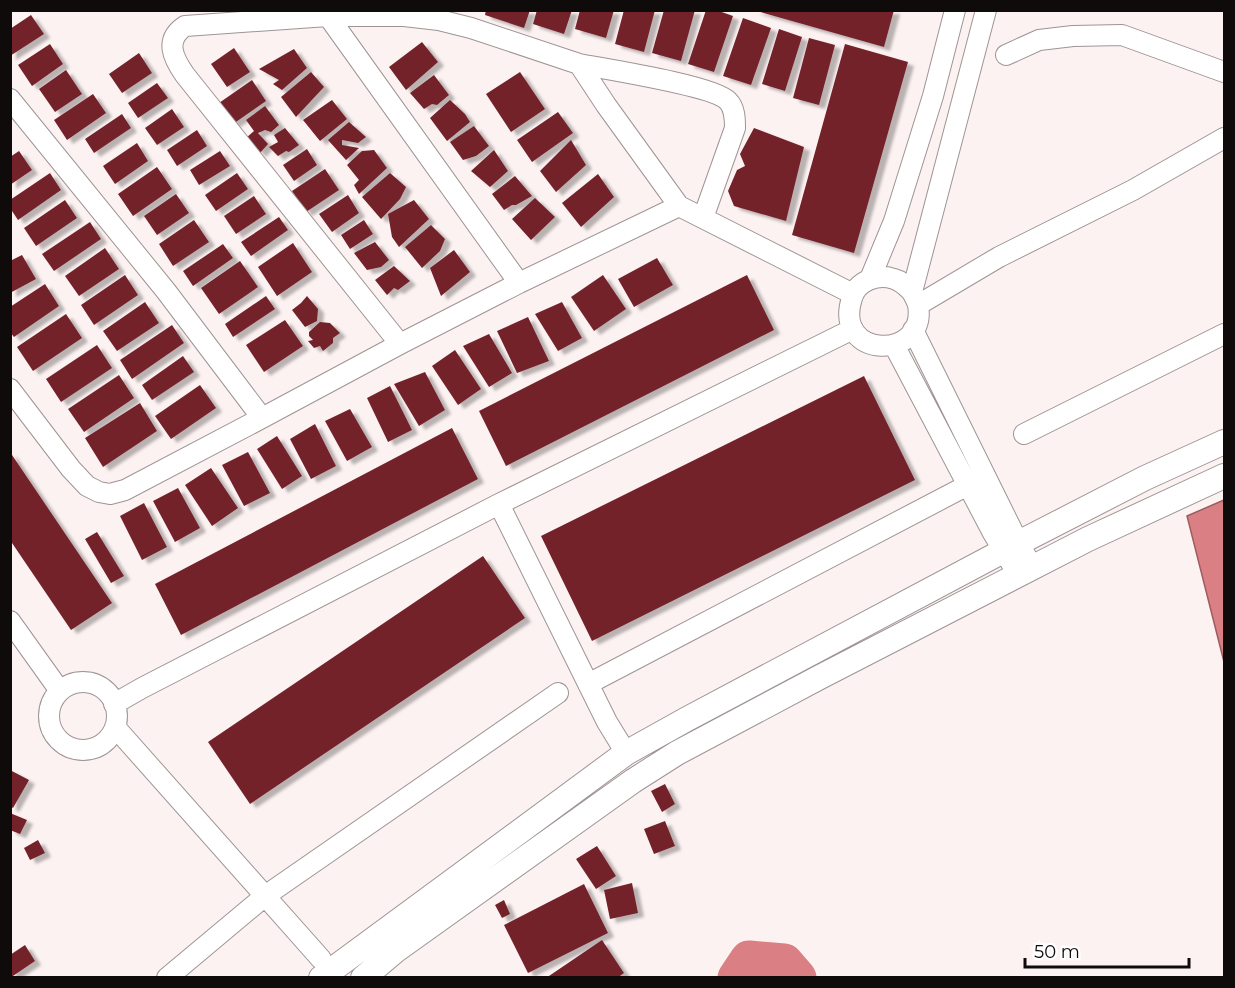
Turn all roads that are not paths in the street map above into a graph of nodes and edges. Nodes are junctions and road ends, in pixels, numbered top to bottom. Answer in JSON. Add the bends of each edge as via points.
{"nodes":[{"id":1,"x":955,"y":10,"type":"edge"},
{"id":2,"x":986,"y":10,"type":"edge"},
{"id":3,"x":328,"y":16,"type":"junction"},
{"id":4,"x":1006,"y":55,"type":"dead end"},
{"id":5,"x":579,"y":64,"type":"junction"},
{"id":6,"x":1224,"y":72,"type":"edge"},
{"id":7,"x":10,"y":99,"type":"edge"},
{"id":8,"x":1224,"y":138,"type":"edge"},
{"id":9,"x":908,"y":177,"type":"junction"},
{"id":10,"x":941,"y":184,"type":"junction"},
{"id":11,"x":679,"y":206,"type":"junction"},
{"id":12,"x":703,"y":218,"type":"junction"},
{"id":13,"x":870,"y":279,"type":"junction"},
{"id":14,"x":519,"y":283,"type":"junction"},
{"id":15,"x":853,"y":294,"type":"junction"},
{"id":16,"x":915,"y":298,"type":"junction"},
{"id":17,"x":853,"y":329,"type":"junction"},
{"id":18,"x":913,"y":330,"type":"junction"},
{"id":19,"x":1224,"y":334,"type":"edge"},
{"id":20,"x":400,"y":344,"type":"junction"},
{"id":21,"x":894,"y":345,"type":"junction"},
{"id":22,"x":10,"y":389,"type":"edge"},
{"id":23,"x":262,"y":418,"type":"junction"},
{"id":24,"x":1024,"y":434,"type":"dead end"},
{"id":25,"x":1224,"y":442,"type":"edge"},
{"id":26,"x":1224,"y":476,"type":"edge"},
{"id":27,"x":968,"y":484,"type":"junction"},
{"id":28,"x":986,"y":498,"type":"junction"},
{"id":29,"x":499,"y":504,"type":"junction"},
{"id":30,"x":1007,"y":538,"type":"junction"},
{"id":31,"x":1026,"y":572,"type":"junction"},
{"id":32,"x":10,"y":621,"type":"edge"},
{"id":33,"x":588,"y":684,"type":"junction"},
{"id":34,"x":60,"y":691,"type":"junction"},
{"id":35,"x":558,"y":693,"type":"dead end"},
{"id":36,"x":114,"y":704,"type":"junction"},
{"id":37,"x":115,"y":727,"type":"junction"},
{"id":38,"x":626,"y":753,"type":"junction"},
{"id":39,"x":265,"y":896,"type":"junction"},
{"id":40,"x":312,"y":953,"type":"edge"},
{"id":41,"x":166,"y":978,"type":"edge"},
{"id":42,"x":363,"y":978,"type":"edge"}],
"edges":[{"from":1,"to":9,"type":"street"},
{"from":2,"to":10,"type":"street"},
{"from":3,"to":5,"type":"street","via":[[439,20]]},
{"from":3,"to":14,"type":"street"},
{"from":3,"to":20,"type":"street","via":[[185,26],[174,37],[172,50],[185,75]]},
{"from":4,"to":6,"type":"street","via":[[1039,40],[1122,35]]},
{"from":5,"to":11,"type":"street"},
{"from":5,"to":12,"type":"street","via":[[699,88],[729,101],[735,114],[735,128]]},
{"from":7,"to":23,"type":"street","via":[[166,291]]},
{"from":8,"to":16,"type":"street","via":[[1133,190]]},
{"from":9,"to":10,"type":"street"},
{"from":9,"to":13,"type":"street"},
{"from":10,"to":16,"type":"street"},
{"from":11,"to":12,"type":"street"},
{"from":11,"to":14,"type":"street"},
{"from":12,"to":15,"type":"street"},
{"from":13,"to":15,"type":"street"},
{"from":13,"to":16,"type":"street","via":[[894,278]]},
{"from":14,"to":20,"type":"street"},
{"from":15,"to":17,"type":"street","via":[[849,312]]},
{"from":16,"to":18,"type":"street","via":[[918,318]]},
{"from":17,"to":21,"type":"street","via":[[870,344]]},
{"from":17,"to":29,"type":"street"},
{"from":18,"to":21,"type":"street"},
{"from":18,"to":28,"type":"street"},
{"from":19,"to":24,"type":"street"},
{"from":20,"to":23,"type":"street"},
{"from":21,"to":27,"type":"street"},
{"from":22,"to":23,"type":"street","via":[[87,486],[110,494],[125,490]]},
{"from":25,"to":30,"type":"street"},
{"from":26,"to":31,"type":"street"},
{"from":27,"to":28,"type":"street"},
{"from":27,"to":33,"type":"street"},
{"from":28,"to":30,"type":"street"},
{"from":29,"to":33,"type":"street"},
{"from":29,"to":36,"type":"street"},
{"from":30,"to":31,"type":"street"},
{"from":30,"to":38,"type":"street"},
{"from":31,"to":42,"type":"street","via":[[668,759],[395,951]]},
{"from":32,"to":34,"type":"street"},
{"from":33,"to":38,"type":"street"},
{"from":34,"to":36,"type":"street","via":[[71,684],[97,685]]},
{"from":34,"to":37,"type":"street","via":[[53,699],[49,719],[56,738],[64,745],[83,751],[94,749],[110,737]]},
{"from":35,"to":39,"type":"street"},
{"from":36,"to":37,"type":"street"},
{"from":37,"to":39,"type":"street"},
{"from":38,"to":40,"type":"street"},
{"from":39,"to":40,"type":"street"},
{"from":39,"to":41,"type":"street"}]}
